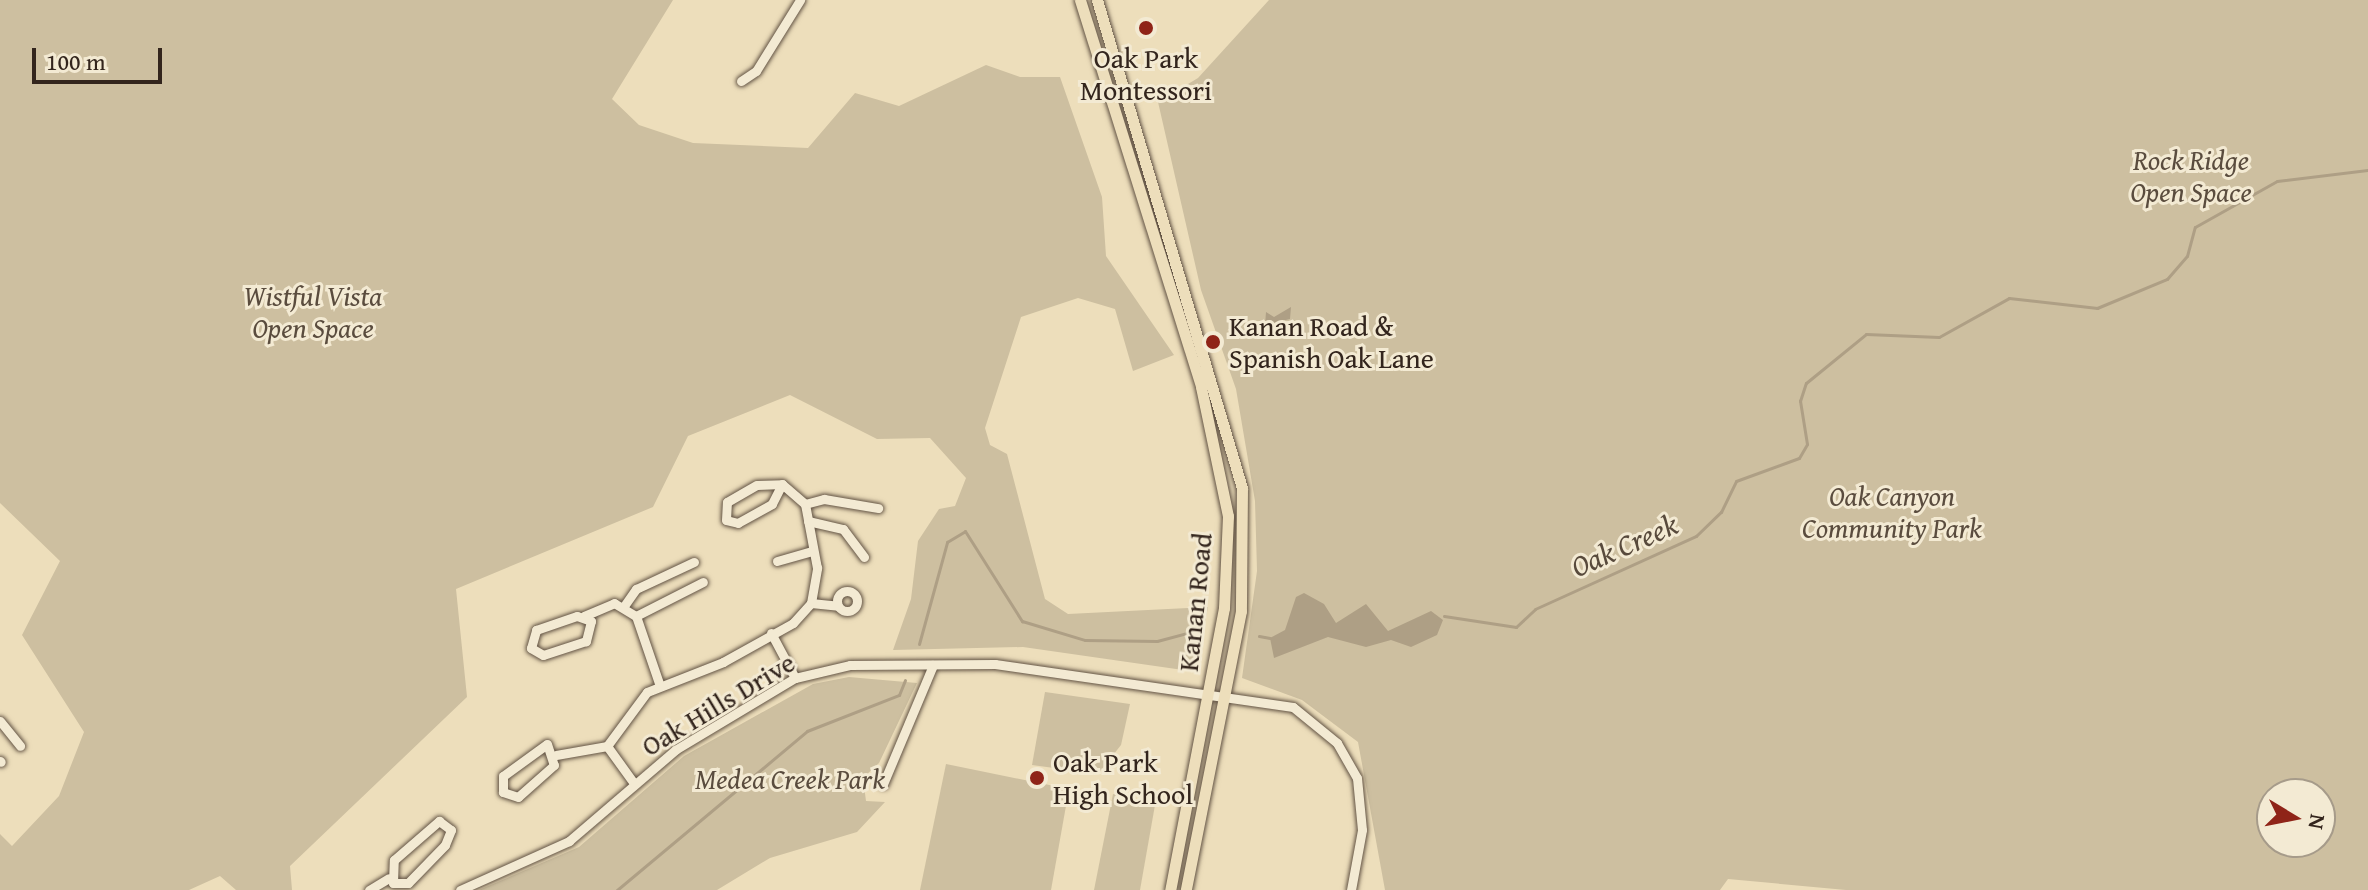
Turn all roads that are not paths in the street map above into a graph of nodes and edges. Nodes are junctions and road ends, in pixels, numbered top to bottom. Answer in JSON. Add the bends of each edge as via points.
{"nodes":[{"id":1,"x":800,"y":0,"type":"edge"},
{"id":2,"x":1080,"y":0,"type":"edge"},
{"id":3,"x":1097,"y":0,"type":"edge"},
{"id":4,"x":741,"y":81,"type":"dead end"},
{"id":5,"x":782,"y":484,"type":"junction"},
{"id":6,"x":805,"y":504,"type":"junction"},
{"id":7,"x":878,"y":508,"type":"dead end"},
{"id":8,"x":808,"y":521,"type":"junction"},
{"id":9,"x":812,"y":551,"type":"junction"},
{"id":10,"x":864,"y":557,"type":"dead end"},
{"id":11,"x":777,"y":561,"type":"dead end"},
{"id":12,"x":694,"y":562,"type":"dead end"},
{"id":13,"x":703,"y":582,"type":"dead end"},
{"id":14,"x":811,"y":603,"type":"junction"},
{"id":15,"x":624,"y":606,"type":"junction"},
{"id":16,"x":838,"y":606,"type":"dead end"},
{"id":17,"x":584,"y":616,"type":"junction"},
{"id":18,"x":636,"y":616,"type":"junction"},
{"id":19,"x":771,"y":633,"type":"junction"},
{"id":20,"x":933,"y":665,"type":"junction"},
{"id":21,"x":795,"y":678,"type":"junction"},
{"id":22,"x":659,"y":683,"type":"junction"},
{"id":23,"x":1209,"y":691,"type":"junction"},
{"id":24,"x":1224,"y":693,"type":"junction"},
{"id":25,"x":0,"y":721,"type":"edge"},
{"id":26,"x":20,"y":746,"type":"dead end"},
{"id":27,"x":607,"y":746,"type":"junction"},
{"id":28,"x":556,"y":755,"type":"junction"},
{"id":29,"x":633,"y":782,"type":"junction"},
{"id":30,"x":883,"y":784,"type":"dead end"},
{"id":31,"x":389,"y":878,"type":"junction"},
{"id":32,"x":369,"y":890,"type":"edge"},
{"id":33,"x":460,"y":890,"type":"edge"},
{"id":34,"x":1170,"y":890,"type":"edge"},
{"id":35,"x":1186,"y":890,"type":"edge"},
{"id":36,"x":1351,"y":890,"type":"edge"}],
"edges":[{"from":1,"to":4,"type":"street","via":[[756,71]]},
{"from":2,"to":23,"type":"main road","name":"Kanan Road","via":[[1223,479],[1227,582]]},
{"from":3,"to":24,"type":"main road","name":"Kanan Road","via":[[1238,465],[1244,579]]},
{"from":5,"to":5,"type":"street","via":[[757,485],[727,502],[726,520],[738,523],[770,506]]},
{"from":5,"to":6,"type":"street"},
{"from":6,"to":7,"type":"street","via":[[824,499]]},
{"from":6,"to":8,"type":"street"},
{"from":8,"to":9,"type":"street"},
{"from":8,"to":10,"type":"street","via":[[843,529]]},
{"from":9,"to":11,"type":"street"},
{"from":9,"to":14,"type":"street","via":[[818,582]]},
{"from":12,"to":15,"type":"street","via":[[636,589]]},
{"from":13,"to":18,"type":"street"},
{"from":14,"to":16,"type":"street"},
{"from":14,"to":19,"type":"street"},
{"from":15,"to":17,"type":"street"},
{"from":15,"to":18,"type":"street"},
{"from":17,"to":17,"type":"street","via":[[536,630],[531,648],[543,655],[586,641],[594,627]]},
{"from":18,"to":22,"type":"street"},
{"from":19,"to":21,"type":"street"},
{"from":19,"to":22,"type":"street","via":[[723,662]]},
{"from":20,"to":21,"type":"street","name":"Oak Hills Drive","via":[[850,665]]},
{"from":20,"to":23,"type":"street","name":"Oak Hills Drive","via":[[1027,665]]},
{"from":20,"to":30,"type":"street"},
{"from":21,"to":29,"type":"street","name":"Oak Hills Drive"},
{"from":22,"to":27,"type":"street"},
{"from":23,"to":24,"type":"street","name":"Oak Hills Drive"},
{"from":23,"to":34,"type":"main road","name":"Kanan Road"},
{"from":24,"to":35,"type":"main road","name":"Kanan Road"},
{"from":24,"to":36,"type":"street","name":"Oak Hills Drive","via":[[1293,707],[1320,724],[1349,761],[1363,814]]},
{"from":25,"to":26,"type":"street"},
{"from":27,"to":28,"type":"street"},
{"from":27,"to":29,"type":"street"},
{"from":28,"to":28,"type":"street","via":[[547,744],[535,746],[503,776],[503,792],[522,794]]},
{"from":29,"to":33,"type":"street","name":"Oak Hills Drive","via":[[569,841]]},
{"from":31,"to":31,"type":"street","via":[[408,883],[445,845],[448,826],[429,825],[394,860]]},
{"from":31,"to":32,"type":"street"}]}
